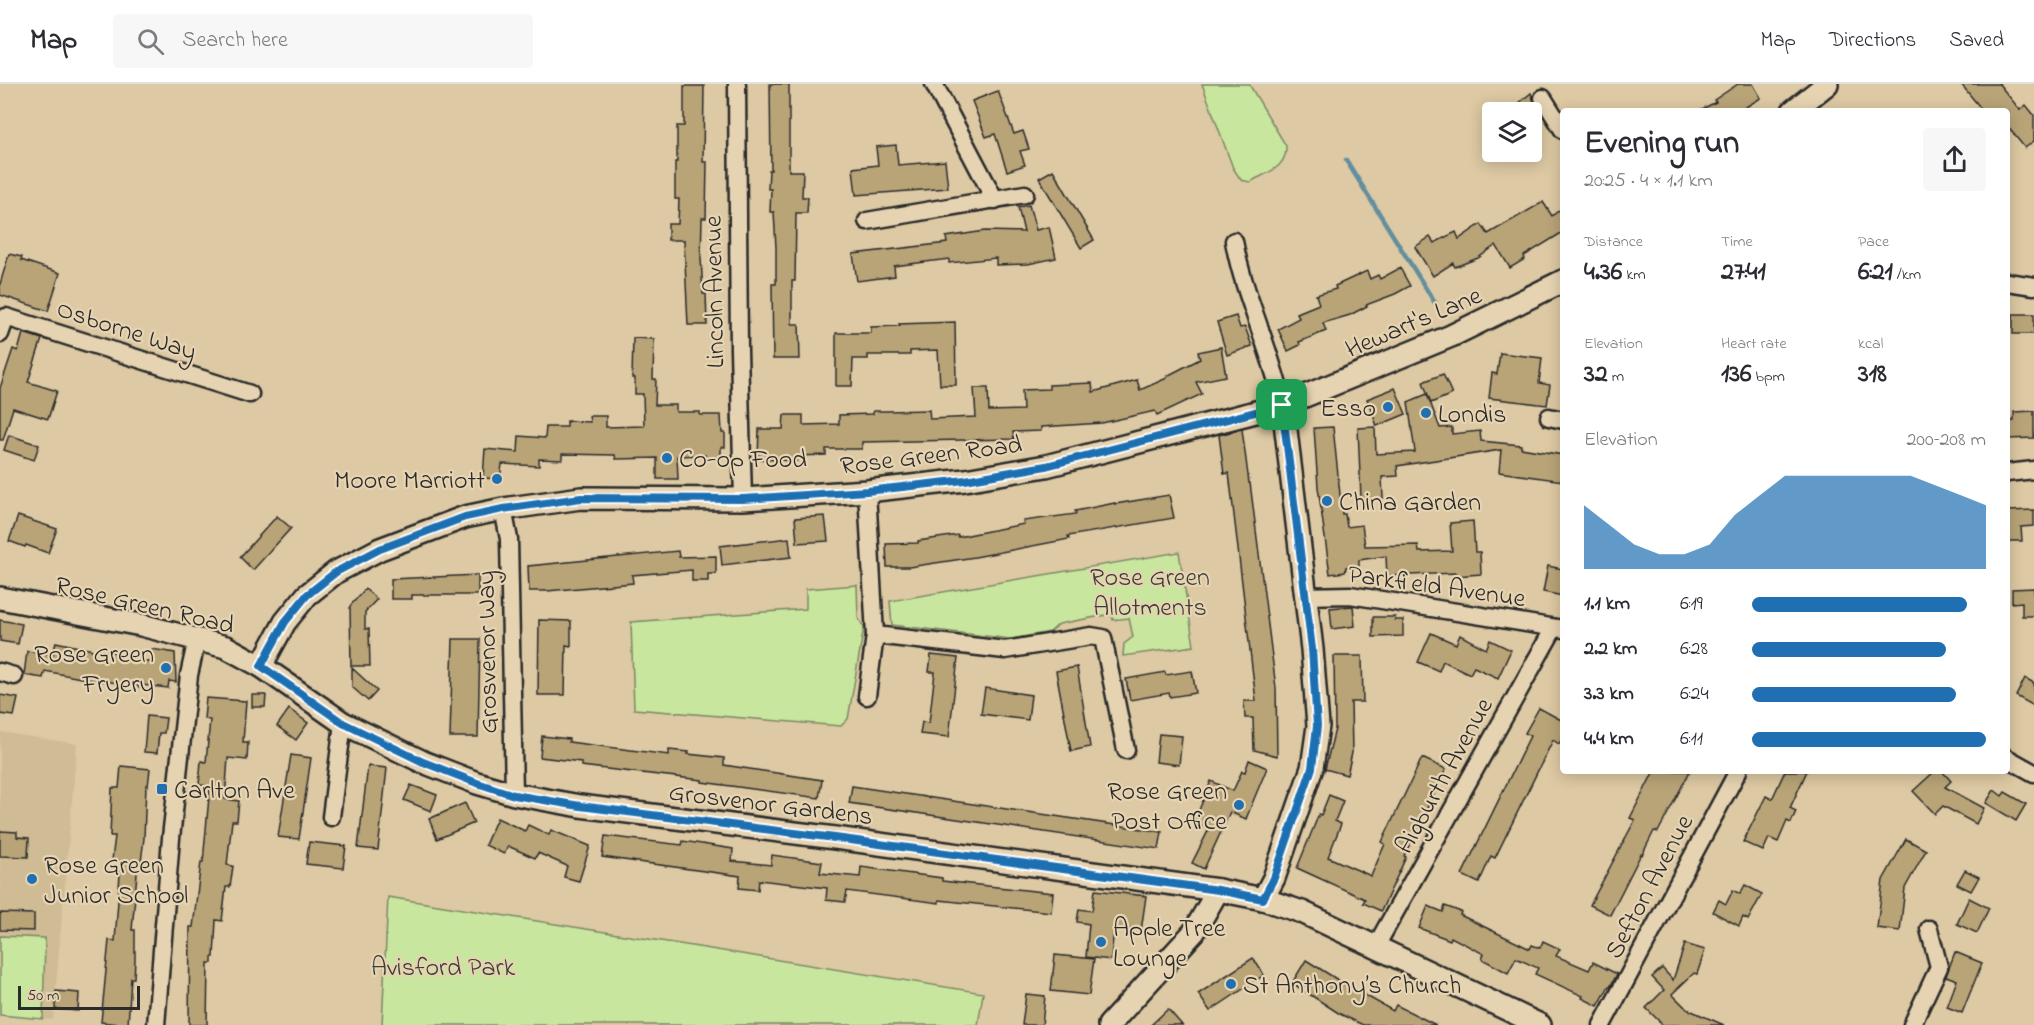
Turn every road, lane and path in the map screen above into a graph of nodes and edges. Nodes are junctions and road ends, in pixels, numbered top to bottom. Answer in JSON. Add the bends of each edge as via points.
{"nodes":[{"id":1,"x":737,"y":84,"type":"edge"},
{"id":2,"x":934,"y":84,"type":"edge"},
{"id":3,"x":1827,"y":84,"type":"edge"},
{"id":4,"x":1543,"y":98,"type":"dead end"},
{"id":5,"x":1804,"y":108,"type":"edge"},
{"id":6,"x":1560,"y":125,"type":"edge"},
{"id":7,"x":1025,"y":194,"type":"dead end"},
{"id":8,"x":995,"y":200,"type":"junction"},
{"id":9,"x":867,"y":221,"type":"dead end"},
{"id":10,"x":1234,"y":241,"type":"dead end"},
{"id":11,"x":1560,"y":282,"type":"edge"},
{"id":12,"x":2010,"y":282,"type":"edge"},
{"id":13,"x":2034,"y":286,"type":"edge"},
{"id":14,"x":0,"y":334,"type":"edge"},
{"id":15,"x":250,"y":394,"type":"dead end"},
{"id":16,"x":1282,"y":405,"type":"junction"},
{"id":17,"x":2034,"y":470,"type":"edge"},
{"id":18,"x":2010,"y":473,"type":"edge"},
{"id":19,"x":867,"y":491,"type":"junction"},
{"id":20,"x":743,"y":499,"type":"junction"},
{"id":21,"x":503,"y":509,"type":"junction"},
{"id":22,"x":1304,"y":596,"type":"junction"},
{"id":23,"x":0,"y":598,"type":"edge"},
{"id":24,"x":1558,"y":629,"type":"edge"},
{"id":25,"x":875,"y":635,"type":"junction"},
{"id":26,"x":197,"y":639,"type":"junction"},
{"id":27,"x":261,"y":666,"type":"junction"},
{"id":28,"x":867,"y":696,"type":"dead end"},
{"id":29,"x":343,"y":723,"type":"junction"},
{"id":30,"x":1126,"y":750,"type":"dead end"},
{"id":31,"x":2010,"y":760,"type":"edge"},
{"id":32,"x":2034,"y":773,"type":"edge"},
{"id":33,"x":1736,"y":774,"type":"edge"},
{"id":34,"x":514,"y":795,"type":"junction"},
{"id":35,"x":331,"y":817,"type":"dead end"},
{"id":36,"x":1218,"y":890,"type":"junction"},
{"id":37,"x":1263,"y":899,"type":"junction"},
{"id":38,"x":1929,"y":929,"type":"dead end"},
{"id":39,"x":1376,"y":946,"type":"junction"},
{"id":40,"x":1114,"y":1024,"type":"edge"},
{"id":41,"x":156,"y":1025,"type":"edge"},
{"id":42,"x":1540,"y":1025,"type":"edge"},
{"id":43,"x":1602,"y":1025,"type":"edge"},
{"id":44,"x":1912,"y":1025,"type":"edge"}],
"edges":[{"from":1,"to":20,"type":"street","name":"Lincoln Avenue"},
{"from":2,"to":8,"type":"street"},
{"from":3,"to":5,"type":"street"},
{"from":4,"to":6,"type":"street"},
{"from":7,"to":8,"type":"street"},
{"from":8,"to":9,"type":"street"},
{"from":10,"to":16,"type":"street","via":[[1239,269],[1276,376]]},
{"from":11,"to":16,"type":"street","name":"Hewart's Lane","via":[[1451,336]]},
{"from":12,"to":13,"type":"street"},
{"from":14,"to":15,"type":"street","name":"Osborne Way","via":[[6,316]]},
{"from":16,"to":19,"type":"street","name":"Rose Green Road","via":[[1046,466]]},
{"from":16,"to":22,"type":"street"},
{"from":17,"to":18,"type":"street"},
{"from":19,"to":20,"type":"street","name":"Rose Green Road"},
{"from":19,"to":25,"type":"street"},
{"from":20,"to":21,"type":"street","name":"Rose Green Road","via":[[581,498]]},
{"from":21,"to":27,"type":"street","name":"Rose Green Road","via":[[430,529],[336,572],[307,595],[285,622]]},
{"from":21,"to":34,"type":"street","name":"Grosvenor Way","via":[[509,538]]},
{"from":22,"to":24,"type":"street","name":"Parkfield Avenue","via":[[1350,595]]},
{"from":22,"to":37,"type":"street","via":[[1312,649],[1316,747],[1274,878]]},
{"from":23,"to":26,"type":"street","name":"Rose Green Road"},
{"from":24,"to":39,"type":"street","name":"Aigburth Avenue"},
{"from":25,"to":28,"type":"street"},
{"from":25,"to":30,"type":"street","via":[[1005,650],[1091,636],[1103,638]]},
{"from":26,"to":27,"type":"street","name":"Rose Green Road","via":[[226,647]]},
{"from":26,"to":41,"type":"street","via":[[189,675],[171,838]]},
{"from":27,"to":29,"type":"street","name":"Grosvenor Gardens"},
{"from":29,"to":34,"type":"street","name":"Grosvenor Gardens","via":[[423,762]]},
{"from":29,"to":35,"type":"street"},
{"from":31,"to":32,"type":"street"},
{"from":33,"to":43,"type":"street","name":"Sefton Avenue"},
{"from":34,"to":36,"type":"street","name":"Grosvenor Gardens"},
{"from":36,"to":37,"type":"street","name":"Grosvenor Gardens"},
{"from":36,"to":40,"type":"street","via":[[1194,932]]},
{"from":37,"to":39,"type":"street","name":"Grosvenor Gardens"},
{"from":38,"to":44,"type":"street","via":[[1939,968]]},
{"from":39,"to":42,"type":"street","name":"Grosvenor Gardens"}]}
